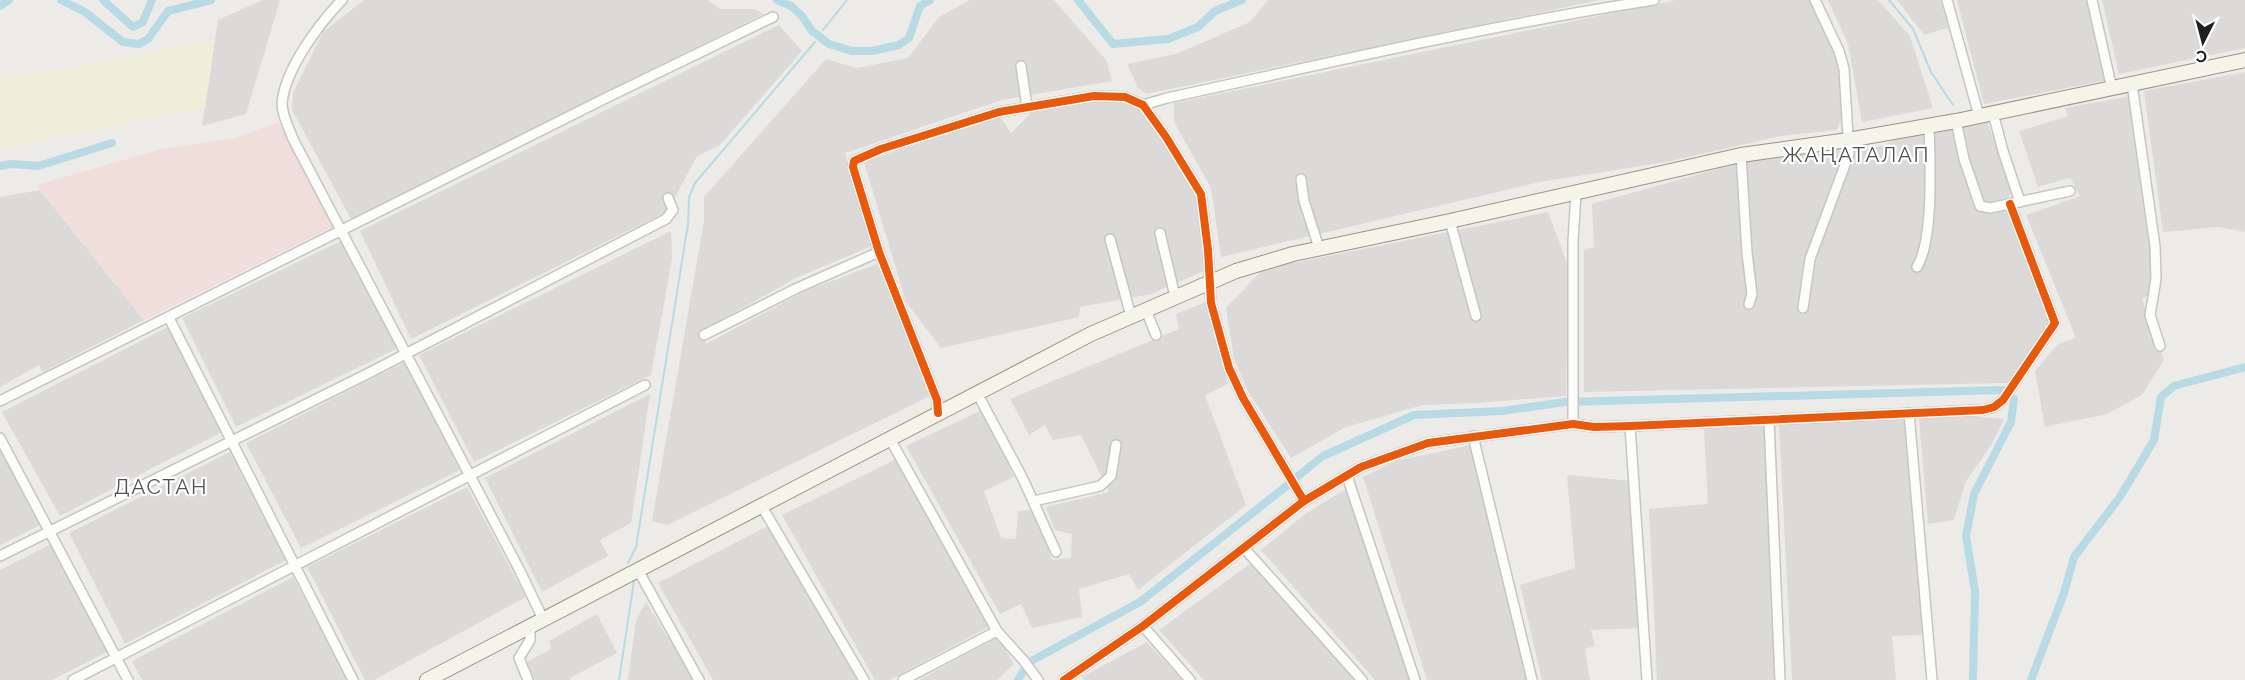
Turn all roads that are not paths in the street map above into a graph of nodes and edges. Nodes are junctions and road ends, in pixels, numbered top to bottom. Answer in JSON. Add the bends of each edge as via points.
{"nodes":[{"id":1,"x":342,"y":0,"type":"edge"},
{"id":2,"x":1653,"y":0,"type":"edge"},
{"id":3,"x":1815,"y":0,"type":"edge"},
{"id":4,"x":1947,"y":0,"type":"edge"},
{"id":5,"x":2092,"y":0,"type":"edge"},
{"id":6,"x":774,"y":17,"type":"dead end"},
{"id":7,"x":2245,"y":60,"type":"edge"},
{"id":8,"x":1021,"y":66,"type":"dead end"},
{"id":9,"x":2132,"y":84,"type":"junction"},
{"id":10,"x":2112,"y":89,"type":"junction"},
{"id":11,"x":1143,"y":105,"type":"junction"},
{"id":12,"x":1027,"y":107,"type":"junction"},
{"id":13,"x":1986,"y":115,"type":"junction"},
{"id":14,"x":1956,"y":121,"type":"junction"},
{"id":15,"x":1929,"y":126,"type":"junction"},
{"id":16,"x":1848,"y":140,"type":"junction"},
{"id":17,"x":1742,"y":155,"type":"junction"},
{"id":18,"x":1301,"y":179,"type":"dead end"},
{"id":19,"x":2070,"y":191,"type":"dead end"},
{"id":20,"x":1576,"y":193,"type":"junction"},
{"id":21,"x":668,"y":198,"type":"dead end"},
{"id":22,"x":2015,"y":203,"type":"junction"},
{"id":23,"x":1450,"y":221,"type":"junction"},
{"id":24,"x":342,"y":232,"type":"junction"},
{"id":25,"x":1160,"y":233,"type":"dead end"},
{"id":26,"x":1110,"y":239,"type":"dead end"},
{"id":27,"x":1319,"y":249,"type":"junction"},
{"id":28,"x":879,"y":252,"type":"junction"},
{"id":29,"x":1917,"y":267,"type":"dead end"},
{"id":30,"x":1209,"y":282,"type":"junction"},
{"id":31,"x":1175,"y":296,"type":"junction"},
{"id":32,"x":176,"y":303,"type":"dead end"},
{"id":33,"x":1749,"y":303,"type":"dead end"},
{"id":34,"x":1803,"y":308,"type":"dead end"},
{"id":35,"x":1146,"y":310,"type":"junction"},
{"id":36,"x":182,"y":312,"type":"junction"},
{"id":37,"x":1131,"y":316,"type":"junction"},
{"id":38,"x":1476,"y":316,"type":"dead end"},
{"id":39,"x":169,"y":318,"type":"junction"},
{"id":40,"x":704,"y":335,"type":"dead end"},
{"id":41,"x":1156,"y":335,"type":"dead end"},
{"id":42,"x":2160,"y":346,"type":"dead end"},
{"id":43,"x":406,"y":353,"type":"junction"},
{"id":44,"x":645,"y":385,"type":"dead end"},
{"id":45,"x":977,"y":393,"type":"junction"},
{"id":46,"x":0,"y":401,"type":"edge"},
{"id":47,"x":938,"y":413,"type":"junction"},
{"id":48,"x":1909,"y":413,"type":"junction"},
{"id":49,"x":1769,"y":420,"type":"junction"},
{"id":50,"x":1574,"y":424,"type":"junction"},
{"id":51,"x":1630,"y":426,"type":"junction"},
{"id":52,"x":1473,"y":436,"type":"junction"},
{"id":53,"x":0,"y":438,"type":"edge"},
{"id":54,"x":890,"y":439,"type":"junction"},
{"id":55,"x":231,"y":442,"type":"junction"},
{"id":56,"x":1116,"y":445,"type":"dead end"},
{"id":57,"x":469,"y":476,"type":"junction"},
{"id":58,"x":1347,"y":476,"type":"junction"},
{"id":59,"x":1034,"y":501,"type":"junction"},
{"id":60,"x":1304,"y":501,"type":"junction"},
{"id":61,"x":761,"y":505,"type":"junction"},
{"id":62,"x":51,"y":530,"type":"junction"},
{"id":63,"x":1244,"y":549,"type":"junction"},
{"id":64,"x":1056,"y":552,"type":"dead end"},
{"id":65,"x":0,"y":556,"type":"edge"},
{"id":66,"x":294,"y":567,"type":"junction"},
{"id":67,"x":638,"y":570,"type":"junction"},
{"id":68,"x":543,"y":619,"type":"junction"},
{"id":69,"x":530,"y":626,"type":"junction"},
{"id":70,"x":1143,"y":626,"type":"junction"},
{"id":71,"x":997,"y":631,"type":"junction"},
{"id":72,"x":117,"y":658,"type":"junction"},
{"id":73,"x":74,"y":680,"type":"edge"},
{"id":74,"x":128,"y":680,"type":"edge"},
{"id":75,"x":353,"y":680,"type":"edge"},
{"id":76,"x":427,"y":680,"type":"edge"},
{"id":77,"x":528,"y":680,"type":"edge"},
{"id":78,"x":699,"y":680,"type":"edge"},
{"id":79,"x":864,"y":680,"type":"edge"},
{"id":80,"x":903,"y":680,"type":"edge"},
{"id":81,"x":1038,"y":680,"type":"edge"},
{"id":82,"x":1064,"y":680,"type":"edge"},
{"id":83,"x":1190,"y":680,"type":"edge"},
{"id":84,"x":1362,"y":680,"type":"edge"},
{"id":85,"x":1415,"y":680,"type":"edge"},
{"id":86,"x":1532,"y":680,"type":"edge"},
{"id":87,"x":1647,"y":680,"type":"edge"},
{"id":88,"x":1780,"y":680,"type":"edge"},
{"id":89,"x":1932,"y":680,"type":"edge"}],
"edges":[{"from":1,"to":24,"type":"street","via":[[308,42],[282,104],[291,133]]},
{"from":2,"to":11,"type":"street","via":[[1377,51]]},
{"from":3,"to":16,"type":"street","via":[[1844,69]]},
{"from":4,"to":13,"type":"street"},
{"from":5,"to":10,"type":"street"},
{"from":6,"to":24,"type":"street"},
{"from":7,"to":9,"type":"main road"},
{"from":8,"to":12,"type":"street"},
{"from":9,"to":10,"type":"main road"},
{"from":9,"to":42,"type":"street","via":[[2156,246],[2150,315]]},
{"from":10,"to":13,"type":"main road"},
{"from":11,"to":12,"type":"street","via":[[1125,97],[1094,96]]},
{"from":11,"to":30,"type":"street","via":[[1201,194]]},
{"from":12,"to":28,"type":"street","via":[[999,112],[855,159],[853,168]]},
{"from":13,"to":14,"type":"main road"},
{"from":13,"to":22,"type":"street","via":[[2003,151]]},
{"from":14,"to":15,"type":"main road"},
{"from":14,"to":22,"type":"street","via":[[1978,204],[1990,208]]},
{"from":15,"to":16,"type":"main road"},
{"from":15,"to":29,"type":"street","via":[[1928,219]]},
{"from":16,"to":17,"type":"main road"},
{"from":16,"to":34,"type":"street","via":[[1845,168],[1810,259]]},
{"from":17,"to":20,"type":"main road"},
{"from":17,"to":33,"type":"street","via":[[1752,289]]},
{"from":18,"to":27,"type":"street"},
{"from":19,"to":22,"type":"street"},
{"from":20,"to":23,"type":"main road"},
{"from":20,"to":50,"type":"street"},
{"from":21,"to":43,"type":"street","via":[[673,210],[666,219]]},
{"from":22,"to":48,"type":"street","via":[[2055,323],[1995,407]]},
{"from":23,"to":27,"type":"main road"},
{"from":23,"to":38,"type":"street"},
{"from":24,"to":36,"type":"street"},
{"from":24,"to":43,"type":"street"},
{"from":25,"to":31,"type":"street"},
{"from":26,"to":37,"type":"street"},
{"from":27,"to":30,"type":"main road","via":[[1266,261]]},
{"from":28,"to":40,"type":"street"},
{"from":28,"to":47,"type":"street","via":[[939,406]]},
{"from":30,"to":31,"type":"main road"},
{"from":30,"to":60,"type":"street","via":[[1214,317],[1235,384]]},
{"from":31,"to":35,"type":"main road"},
{"from":32,"to":36,"type":"street"},
{"from":35,"to":37,"type":"main road"},
{"from":35,"to":41,"type":"street"},
{"from":36,"to":39,"type":"street"},
{"from":37,"to":45,"type":"main road"},
{"from":39,"to":46,"type":"street"},
{"from":39,"to":55,"type":"street"},
{"from":43,"to":55,"type":"street"},
{"from":43,"to":57,"type":"street"},
{"from":44,"to":57,"type":"street"},
{"from":45,"to":47,"type":"main road"},
{"from":45,"to":59,"type":"street"},
{"from":47,"to":54,"type":"main road"},
{"from":48,"to":49,"type":"street"},
{"from":48,"to":89,"type":"street"},
{"from":49,"to":51,"type":"street"},
{"from":49,"to":88,"type":"street"},
{"from":50,"to":51,"type":"street"},
{"from":50,"to":52,"type":"street"},
{"from":51,"to":87,"type":"street"},
{"from":52,"to":58,"type":"street","via":[[1408,449]]},
{"from":52,"to":86,"type":"street"},
{"from":53,"to":62,"type":"street"},
{"from":54,"to":61,"type":"main road"},
{"from":54,"to":71,"type":"street"},
{"from":55,"to":62,"type":"street"},
{"from":55,"to":66,"type":"street"},
{"from":56,"to":59,"type":"street","via":[[1111,476],[1100,486]]},
{"from":57,"to":66,"type":"street"},
{"from":57,"to":68,"type":"street"},
{"from":58,"to":60,"type":"street"},
{"from":58,"to":85,"type":"street"},
{"from":59,"to":64,"type":"street"},
{"from":60,"to":63,"type":"street"},
{"from":61,"to":67,"type":"main road"},
{"from":61,"to":79,"type":"street"},
{"from":62,"to":65,"type":"street"},
{"from":62,"to":72,"type":"street"},
{"from":63,"to":70,"type":"street"},
{"from":63,"to":84,"type":"street"},
{"from":66,"to":72,"type":"street"},
{"from":66,"to":75,"type":"street"},
{"from":67,"to":68,"type":"main road"},
{"from":67,"to":78,"type":"street"},
{"from":68,"to":69,"type":"main road"},
{"from":69,"to":76,"type":"main road"},
{"from":69,"to":77,"type":"street","via":[[530,640],[519,658]]},
{"from":70,"to":82,"type":"street"},
{"from":70,"to":83,"type":"street"},
{"from":71,"to":80,"type":"street"},
{"from":71,"to":81,"type":"street"},
{"from":72,"to":73,"type":"street"},
{"from":72,"to":74,"type":"street"}]}
